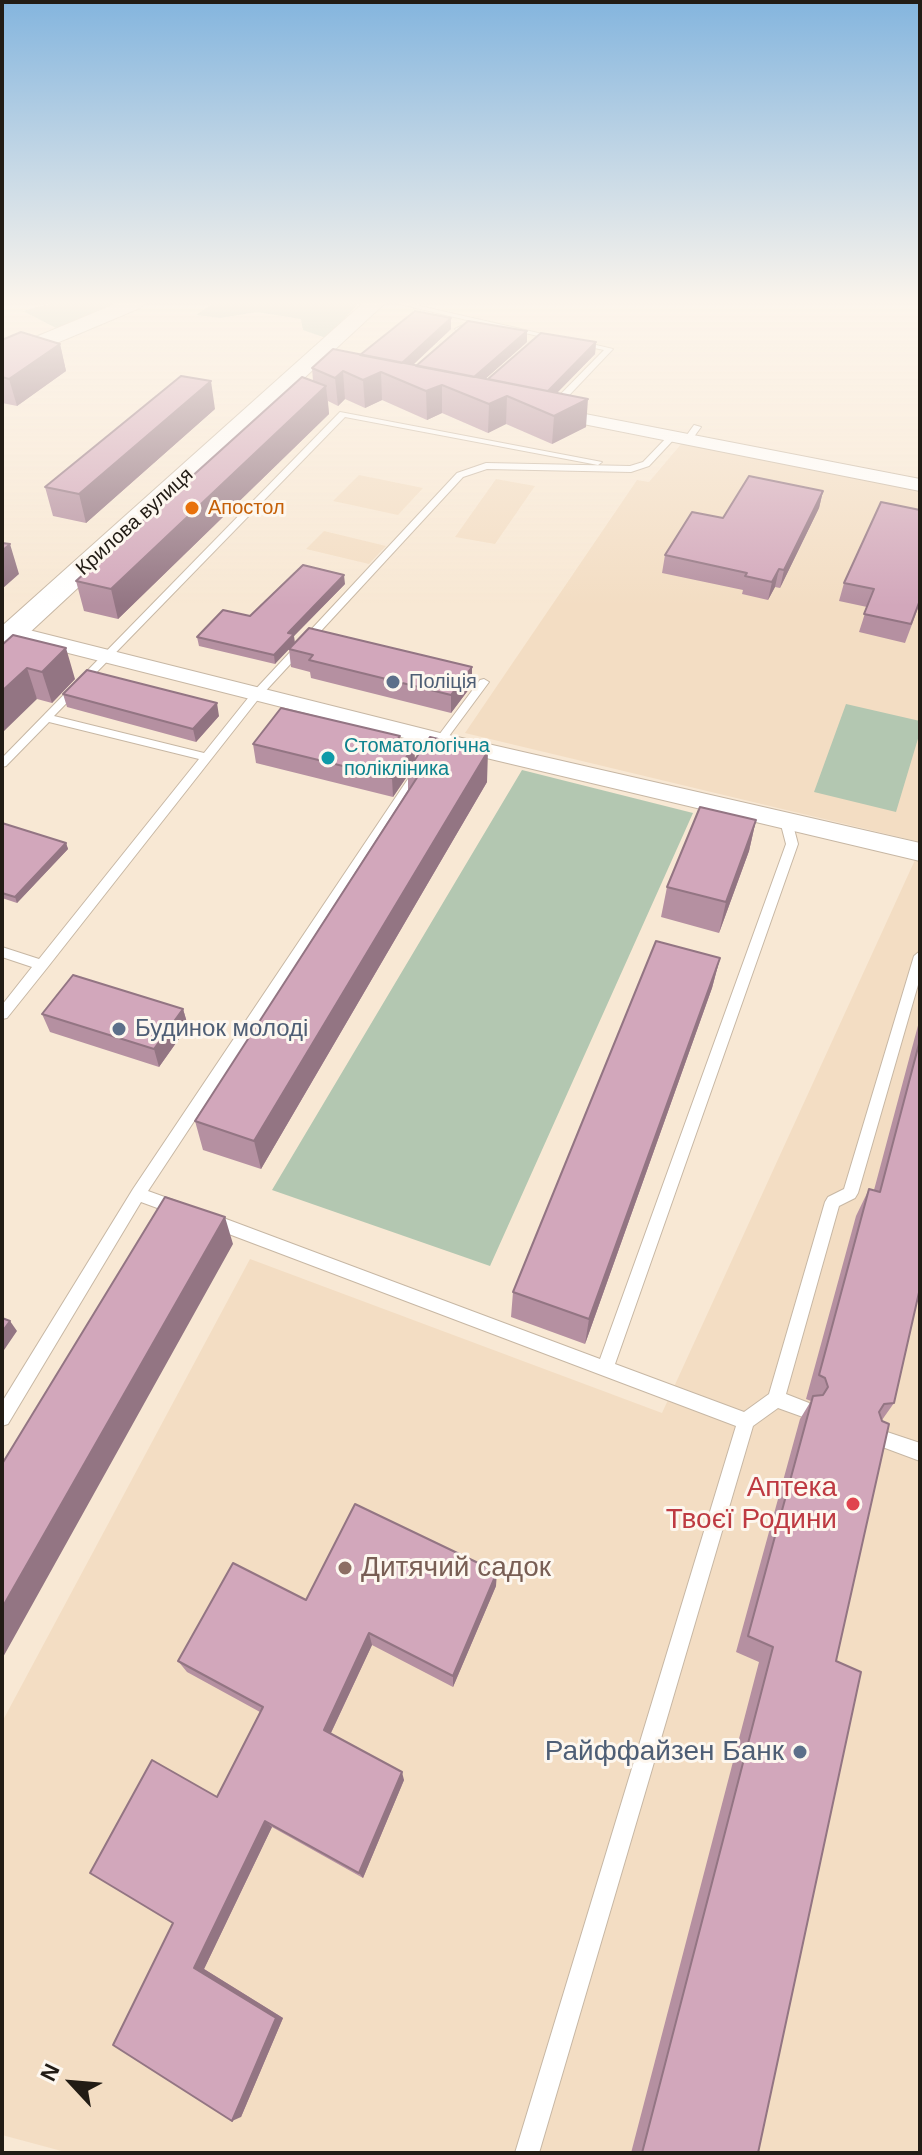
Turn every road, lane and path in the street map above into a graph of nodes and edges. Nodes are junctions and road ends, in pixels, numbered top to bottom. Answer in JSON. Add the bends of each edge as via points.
{"nodes":[{"id":1,"x":270,"y":405,"type":"edge"},
{"id":2,"x":547,"y":405,"type":"edge"},
{"id":3,"x":329,"y":408,"type":"edge"},
{"id":4,"x":541,"y":410,"type":"joint"},
{"id":5,"x":343,"y":414,"type":"junction"},
{"id":6,"x":686,"y":434,"type":"junction"},
{"id":7,"x":631,"y":469,"type":"junction"},
{"id":8,"x":920,"y":485,"type":"edge"},
{"id":9,"x":8,"y":637,"type":"edge"},
{"id":10,"x":107,"y":658,"type":"junction"},
{"id":11,"x":484,"y":682,"type":"dead end"},
{"id":12,"x":256,"y":695,"type":"junction"},
{"id":13,"x":48,"y":718,"type":"junction"},
{"id":14,"x":440,"y":740,"type":"junction"},
{"id":15,"x":207,"y":757,"type":"junction"},
{"id":16,"x":2,"y":764,"type":"edge"},
{"id":17,"x":786,"y":821,"type":"junction"},
{"id":18,"x":920,"y":852,"type":"edge"},
{"id":19,"x":2,"y":952,"type":"edge"},
{"id":20,"x":920,"y":956,"type":"edge"},
{"id":21,"x":42,"y":965,"type":"junction"},
{"id":22,"x":2,"y":1014,"type":"edge"},
{"id":23,"x":138,"y":1194,"type":"junction"},
{"id":24,"x":605,"y":1369,"type":"junction"},
{"id":25,"x":776,"y":1399,"type":"junction"},
{"id":26,"x":803,"y":1409,"type":"dead end"},
{"id":27,"x":2,"y":1418,"type":"edge"},
{"id":28,"x":746,"y":1421,"type":"junction"},
{"id":29,"x":875,"y":1436,"type":"edge"},
{"id":30,"x":920,"y":1452,"type":"edge"},
{"id":31,"x":527,"y":2153,"type":"edge"}],
"edges":[{"from":1,"to":9,"type":"street","name":"Крилова вулиця"},
{"from":2,"to":4,"type":"lane"},
{"from":3,"to":5,"type":"lane"},
{"from":4,"to":6,"type":"street"},
{"from":5,"to":7,"type":"lane"},
{"from":5,"to":10,"type":"lane"},
{"from":6,"to":7,"type":"lane"},
{"from":6,"to":8,"type":"street"},
{"from":7,"to":12,"type":"lane","via":[[486,466],[460,475]]},
{"from":9,"to":10,"type":"street"},
{"from":10,"to":12,"type":"street"},
{"from":10,"to":13,"type":"lane"},
{"from":11,"to":14,"type":"lane"},
{"from":12,"to":14,"type":"street"},
{"from":12,"to":15,"type":"lane"},
{"from":13,"to":15,"type":"lane"},
{"from":13,"to":16,"type":"lane"},
{"from":14,"to":17,"type":"street"},
{"from":14,"to":23,"type":"lane"},
{"from":15,"to":21,"type":"lane"},
{"from":17,"to":18,"type":"street"},
{"from":17,"to":24,"type":"lane","via":[[792,844]]},
{"from":19,"to":21,"type":"lane"},
{"from":20,"to":25,"type":"lane","via":[[850,1193],[833,1202]]},
{"from":21,"to":22,"type":"lane"},
{"from":23,"to":24,"type":"lane"},
{"from":23,"to":27,"type":"lane"},
{"from":24,"to":28,"type":"lane"},
{"from":25,"to":26,"type":"lane"},
{"from":25,"to":28,"type":"lane"},
{"from":28,"to":31,"type":"lane"},
{"from":29,"to":30,"type":"lane"}]}
